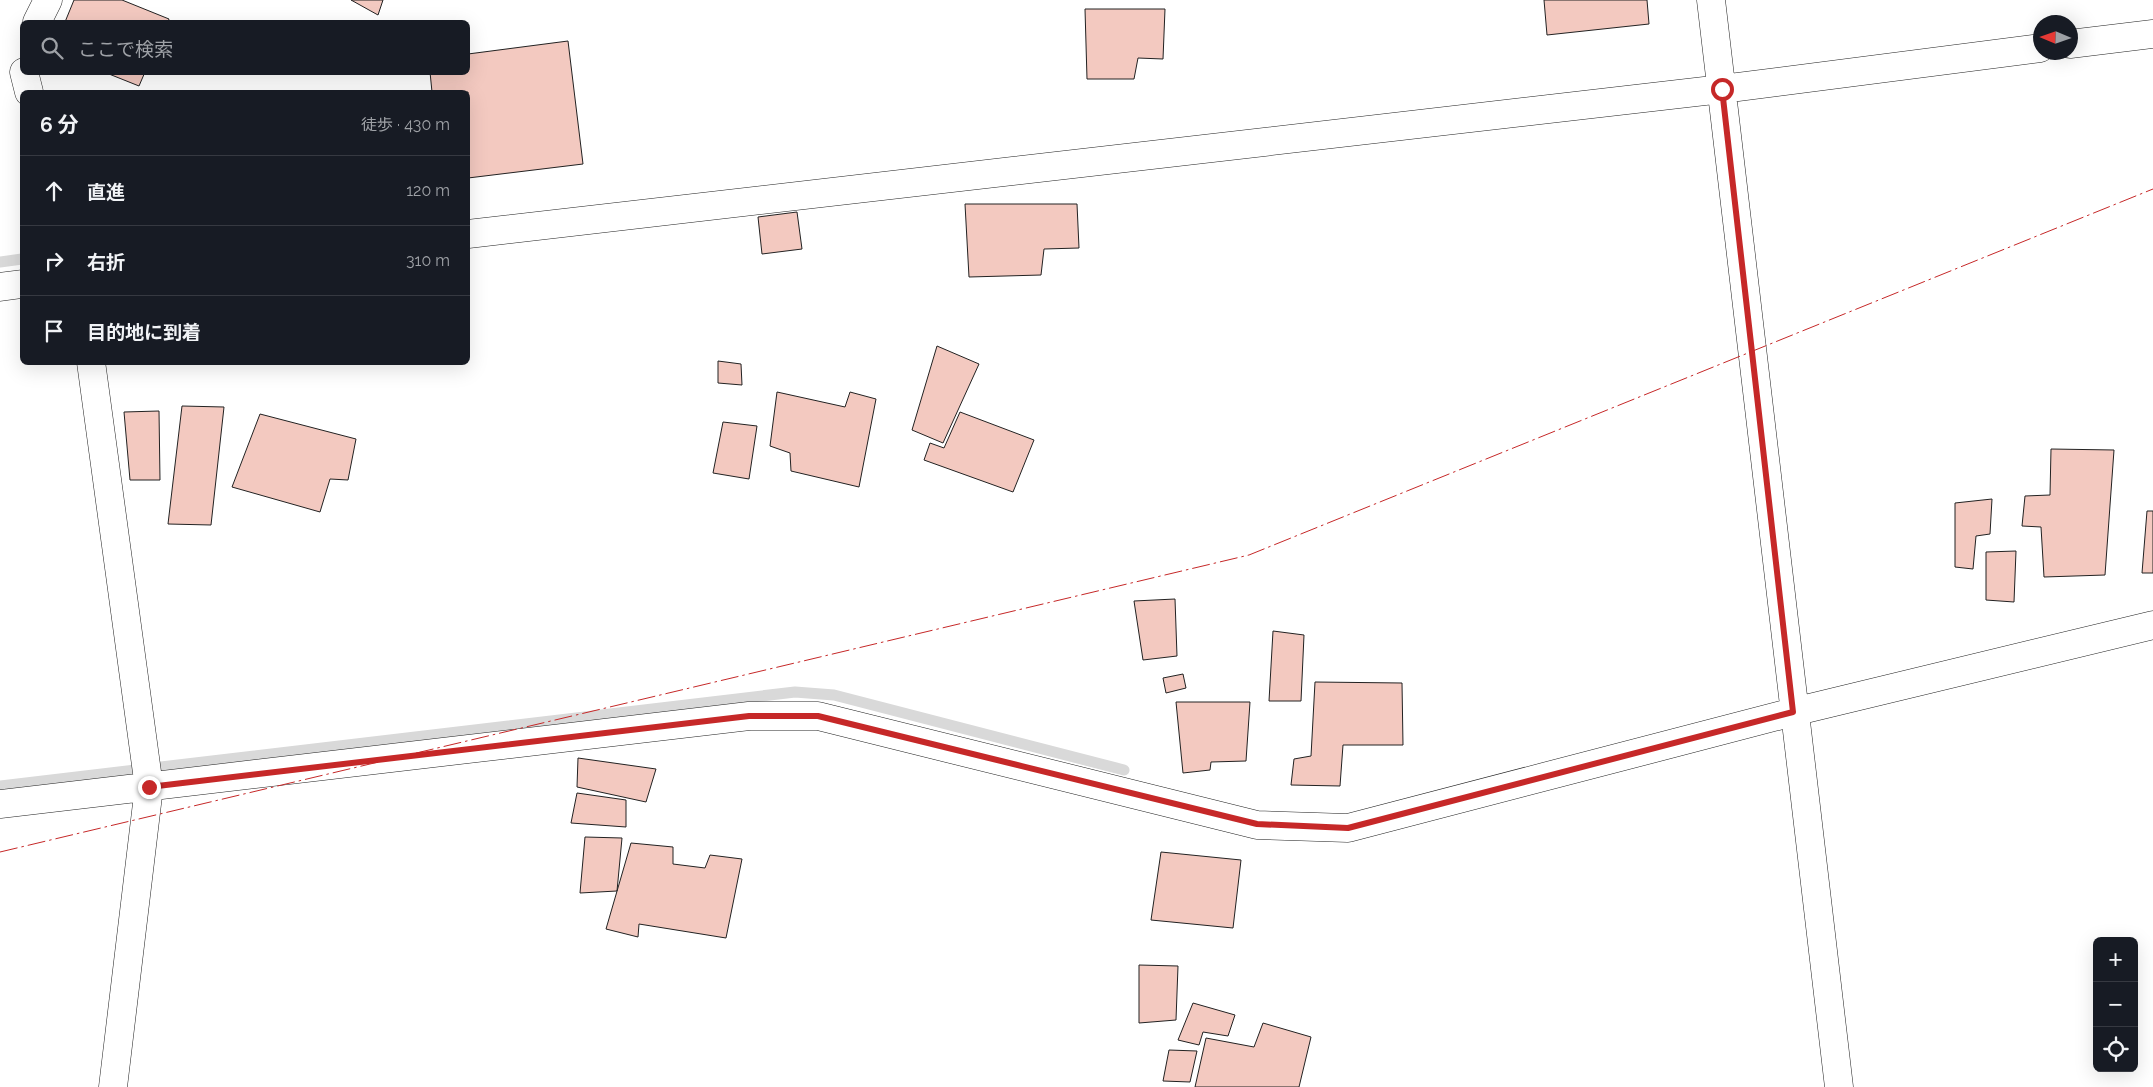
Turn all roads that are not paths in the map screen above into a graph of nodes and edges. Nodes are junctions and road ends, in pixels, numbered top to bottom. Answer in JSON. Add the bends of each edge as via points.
{"nodes":[{"id":1,"x":48,"y":0,"type":"edge"},
{"id":2,"x":1711,"y":0,"type":"edge"},
{"id":3,"x":38,"y":20,"type":"edge"},
{"id":4,"x":2153,"y":34,"type":"edge"},
{"id":5,"x":2078,"y":43,"type":"edge"},
{"id":6,"x":2033,"y":49,"type":"edge"},
{"id":7,"x":25,"y":75,"type":"edge"},
{"id":8,"x":1722,"y":89,"type":"junction"},
{"id":9,"x":28,"y":90,"type":"edge"},
{"id":10,"x":470,"y":234,"type":"edge"},
{"id":11,"x":20,"y":284,"type":"edge"},
{"id":12,"x":0,"y":287,"type":"edge"},
{"id":13,"x":92,"y":365,"type":"edge"},
{"id":14,"x":2153,"y":625,"type":"edge"},
{"id":15,"x":1793,"y":712,"type":"junction"},
{"id":16,"x":149,"y":787,"type":"junction"},
{"id":17,"x":0,"y":804,"type":"edge"},
{"id":18,"x":113,"y":1087,"type":"edge"},
{"id":19,"x":1839,"y":1087,"type":"edge"}],
"edges":[{"from":1,"to":3,"type":"street"},
{"from":2,"to":8,"type":"street"},
{"from":4,"to":5,"type":"street"},
{"from":6,"to":8,"type":"street"},
{"from":7,"to":9,"type":"street"},
{"from":8,"to":10,"type":"street"},
{"from":8,"to":15,"type":"street"},
{"from":11,"to":12,"type":"street"},
{"from":13,"to":16,"type":"street"},
{"from":14,"to":15,"type":"street"},
{"from":15,"to":16,"type":"street","via":[[1348,828],[1257,824],[818,716],[749,716]]},
{"from":15,"to":19,"type":"street"},
{"from":16,"to":17,"type":"street"},
{"from":16,"to":18,"type":"street"}]}
